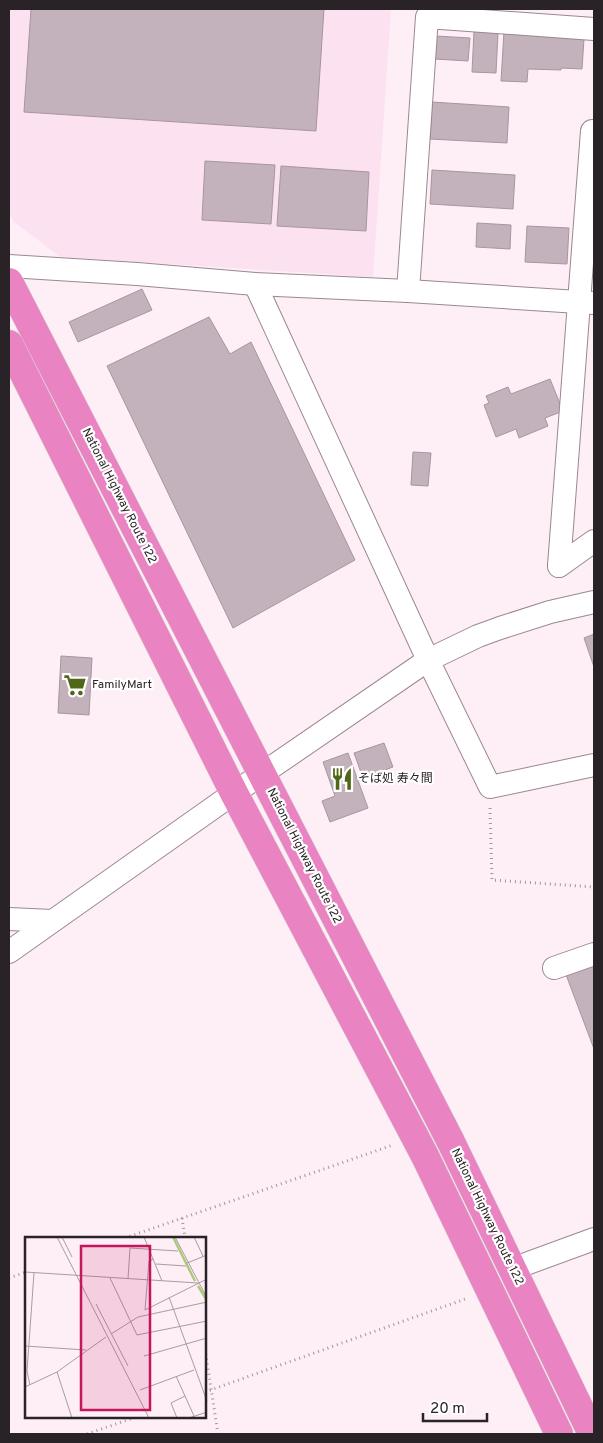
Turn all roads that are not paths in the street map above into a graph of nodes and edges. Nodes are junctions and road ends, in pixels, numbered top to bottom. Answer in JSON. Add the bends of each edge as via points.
{"nodes":[{"id":1,"x":594,"y":30,"type":"edge"},
{"id":2,"x":594,"y":131,"type":"edge"},
{"id":3,"x":9,"y":266,"type":"edge"},
{"id":4,"x":9,"y":282,"type":"edge"},
{"id":5,"x":255,"y":284,"type":"junction"},
{"id":6,"x":408,"y":291,"type":"junction"},
{"id":7,"x":587,"y":302,"type":"edge"},
{"id":8,"x":9,"y":344,"type":"edge"},
{"id":9,"x":594,"y":541,"type":"edge"},
{"id":10,"x":594,"y":602,"type":"edge"},
{"id":11,"x":428,"y":660,"type":"junction"},
{"id":12,"x":594,"y":765,"type":"edge"},
{"id":13,"x":262,"y":775,"type":"junction"},
{"id":14,"x":234,"y":793,"type":"junction"},
{"id":15,"x":9,"y":918,"type":"edge"},
{"id":16,"x":52,"y":922,"type":"junction"},
{"id":17,"x":9,"y":952,"type":"edge"},
{"id":18,"x":594,"y":954,"type":"edge"},
{"id":19,"x":554,"y":968,"type":"dead end"},
{"id":20,"x":594,"y":1239,"type":"edge"},
{"id":21,"x":512,"y":1269,"type":"junction"},
{"id":22,"x":559,"y":1434,"type":"edge"},
{"id":23,"x":592,"y":1434,"type":"edge"}],
"edges":[{"from":1,"to":6,"type":"street","via":[[427,17]]},
{"from":2,"to":7,"type":"street"},
{"from":3,"to":5,"type":"street"},
{"from":4,"to":13,"type":"highway","name":"National Highway Route 122"},
{"from":5,"to":6,"type":"street"},
{"from":5,"to":11,"type":"street"},
{"from":6,"to":7,"type":"street"},
{"from":7,"to":9,"type":"street","via":[[559,566]]},
{"from":8,"to":14,"type":"highway"},
{"from":10,"to":11,"type":"street","via":[[500,628]]},
{"from":11,"to":12,"type":"street","via":[[490,787]]},
{"from":11,"to":13,"type":"street"},
{"from":13,"to":14,"type":"street"},
{"from":13,"to":21,"type":"highway","name":"National Highway Route 122","via":[[451,1142]]},
{"from":14,"to":16,"type":"street"},
{"from":14,"to":22,"type":"highway","via":[[415,1138]]},
{"from":15,"to":16,"type":"street"},
{"from":16,"to":17,"type":"street"},
{"from":18,"to":19,"type":"street"},
{"from":20,"to":21,"type":"street"},
{"from":21,"to":23,"type":"highway","name":"National Highway Route 122"}]}
